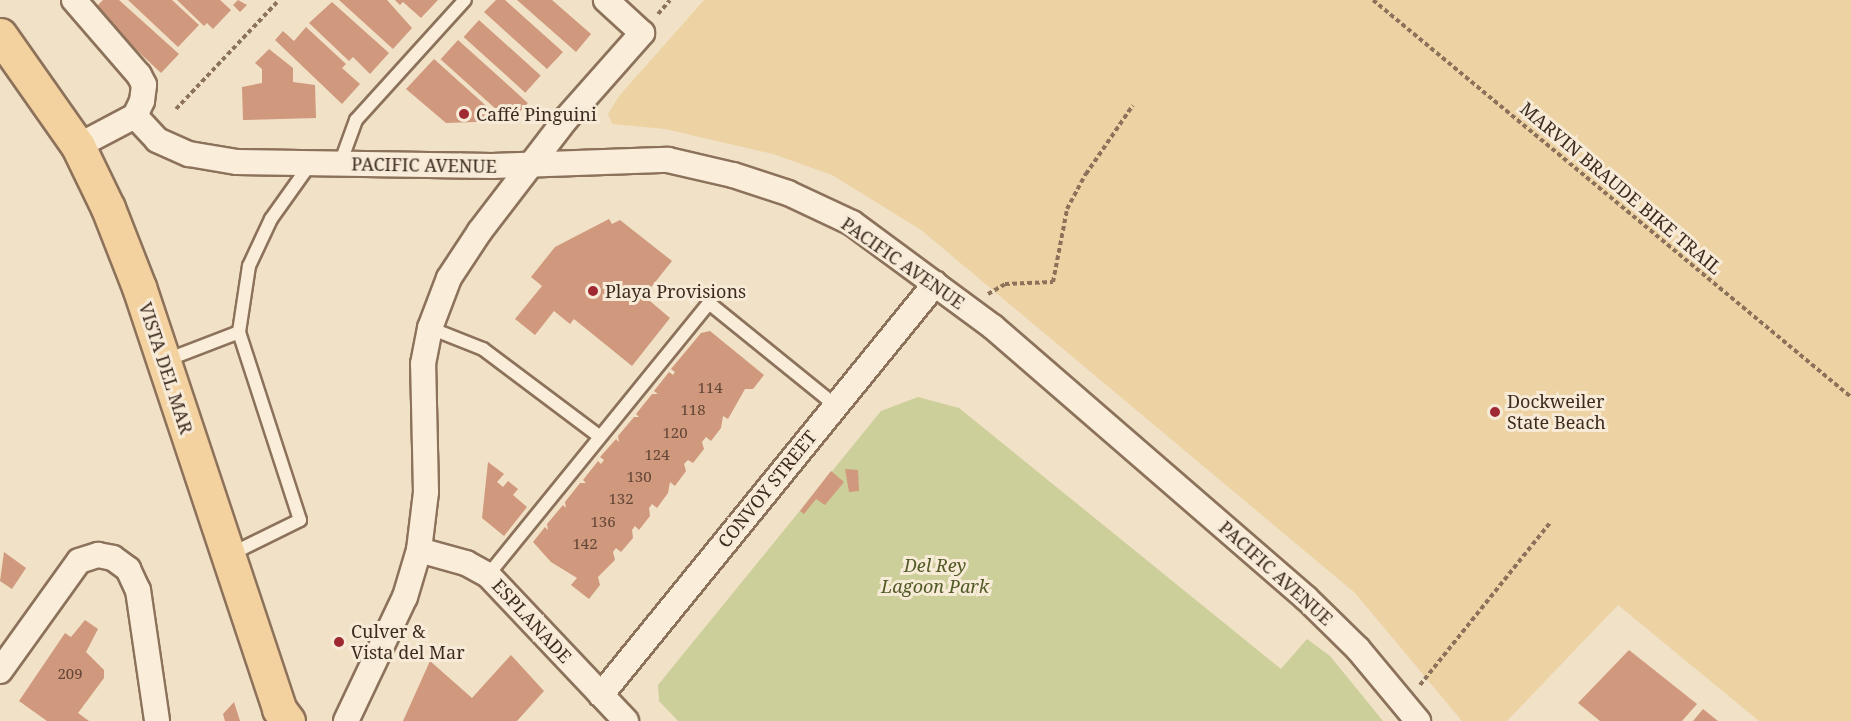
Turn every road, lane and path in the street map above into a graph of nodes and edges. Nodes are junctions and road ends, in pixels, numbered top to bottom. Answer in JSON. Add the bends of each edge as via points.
{"nodes":[{"id":1,"x":279,"y":0,"type":"edge"},
{"id":2,"x":465,"y":0,"type":"edge"},
{"id":3,"x":606,"y":0,"type":"edge"},
{"id":4,"x":1373,"y":0,"type":"edge"},
{"id":5,"x":84,"y":4,"type":"edge"},
{"id":6,"x":0,"y":35,"type":"edge"},
{"id":7,"x":1134,"y":105,"type":"dead end"},
{"id":8,"x":176,"y":109,"type":"dead end"},
{"id":9,"x":135,"y":116,"type":"junction"},
{"id":10,"x":78,"y":146,"type":"junction"},
{"id":11,"x":311,"y":163,"type":"junction"},
{"id":12,"x":340,"y":164,"type":"junction"},
{"id":13,"x":529,"y":165,"type":"junction"},
{"id":14,"x":935,"y":284,"type":"junction"},
{"id":15,"x":968,"y":308,"type":"junction"},
{"id":16,"x":430,"y":328,"type":"junction"},
{"id":17,"x":239,"y":332,"type":"junction"},
{"id":18,"x":164,"y":361,"type":"junction"},
{"id":19,"x":1851,"y":397,"type":"edge"},
{"id":20,"x":835,"y":405,"type":"junction"},
{"id":21,"x":600,"y":437,"type":"junction"},
{"id":22,"x":1550,"y":523,"type":"dead end"},
{"id":23,"x":418,"y":550,"type":"junction"},
{"id":24,"x":228,"y":556,"type":"junction"},
{"id":25,"x":488,"y":575,"type":"junction"},
{"id":26,"x":0,"y":671,"type":"edge"},
{"id":27,"x":601,"y":694,"type":"junction"},
{"id":28,"x":1411,"y":713,"type":"edge"},
{"id":29,"x":157,"y":721,"type":"edge"},
{"id":30,"x":288,"y":721,"type":"edge"},
{"id":31,"x":345,"y":721,"type":"edge"},
{"id":32,"x":626,"y":721,"type":"edge"}],
"edges":[{"from":1,"to":8,"type":"path"},
{"from":2,"to":12,"type":"lane","via":[[356,120]]},
{"from":3,"to":13,"type":"street","via":[[642,33]]},
{"from":4,"to":19,"type":"path","name":"MARVIN BRAUDE BIKE TRAIL"},
{"from":5,"to":9,"type":"street","via":[[144,85]]},
{"from":6,"to":10,"type":"main road","name":"VISTA DEL MAR"},
{"from":7,"to":15,"type":"path","via":[[1067,209],[1053,282],[1005,284]]},
{"from":9,"to":10,"type":"street"},
{"from":9,"to":11,"type":"street","name":"PACIFIC AVENUE","via":[[157,140],[189,154],[237,162]]},
{"from":10,"to":18,"type":"main road","name":"VISTA DEL MAR","via":[[116,227]]},
{"from":11,"to":12,"type":"street","name":"PACIFIC AVENUE"},
{"from":11,"to":17,"type":"lane","via":[[271,219],[249,266]]},
{"from":12,"to":13,"type":"street","name":"PACIFIC AVENUE"},
{"from":13,"to":14,"type":"street","name":"PACIFIC AVENUE","via":[[668,160],[733,175],[852,223]]},
{"from":13,"to":16,"type":"street","via":[[449,278]]},
{"from":14,"to":15,"type":"street","name":"PACIFIC AVENUE"},
{"from":14,"to":20,"type":"street","name":"CONVOY STREET"},
{"from":15,"to":28,"type":"street","name":"PACIFIC AVENUE","via":[[1306,598],[1358,649]]},
{"from":16,"to":21,"type":"lane","via":[[483,349]]},
{"from":16,"to":23,"type":"street","via":[[423,364],[426,492]]},
{"from":17,"to":18,"type":"lane"},
{"from":17,"to":24,"type":"lane","via":[[300,520]]},
{"from":18,"to":24,"type":"main road","name":"VISTA DEL MAR"},
{"from":20,"to":21,"type":"lane","via":[[708,303]]},
{"from":20,"to":27,"type":"street","name":"CONVOY STREET"},
{"from":21,"to":25,"type":"lane"},
{"from":22,"to":28,"type":"path"},
{"from":23,"to":25,"type":"street","name":"ESPLANADE","via":[[466,563]]},
{"from":23,"to":31,"type":"street","via":[[405,597]]},
{"from":24,"to":30,"type":"main road","name":"VISTA DEL MAR","via":[[279,709]]},
{"from":25,"to":27,"type":"street","name":"ESPLANADE"},
{"from":26,"to":29,"type":"street","via":[[79,561],[98,555],[113,558],[128,569],[138,590]]},
{"from":27,"to":32,"type":"street","name":"ESPLANADE"}]}
